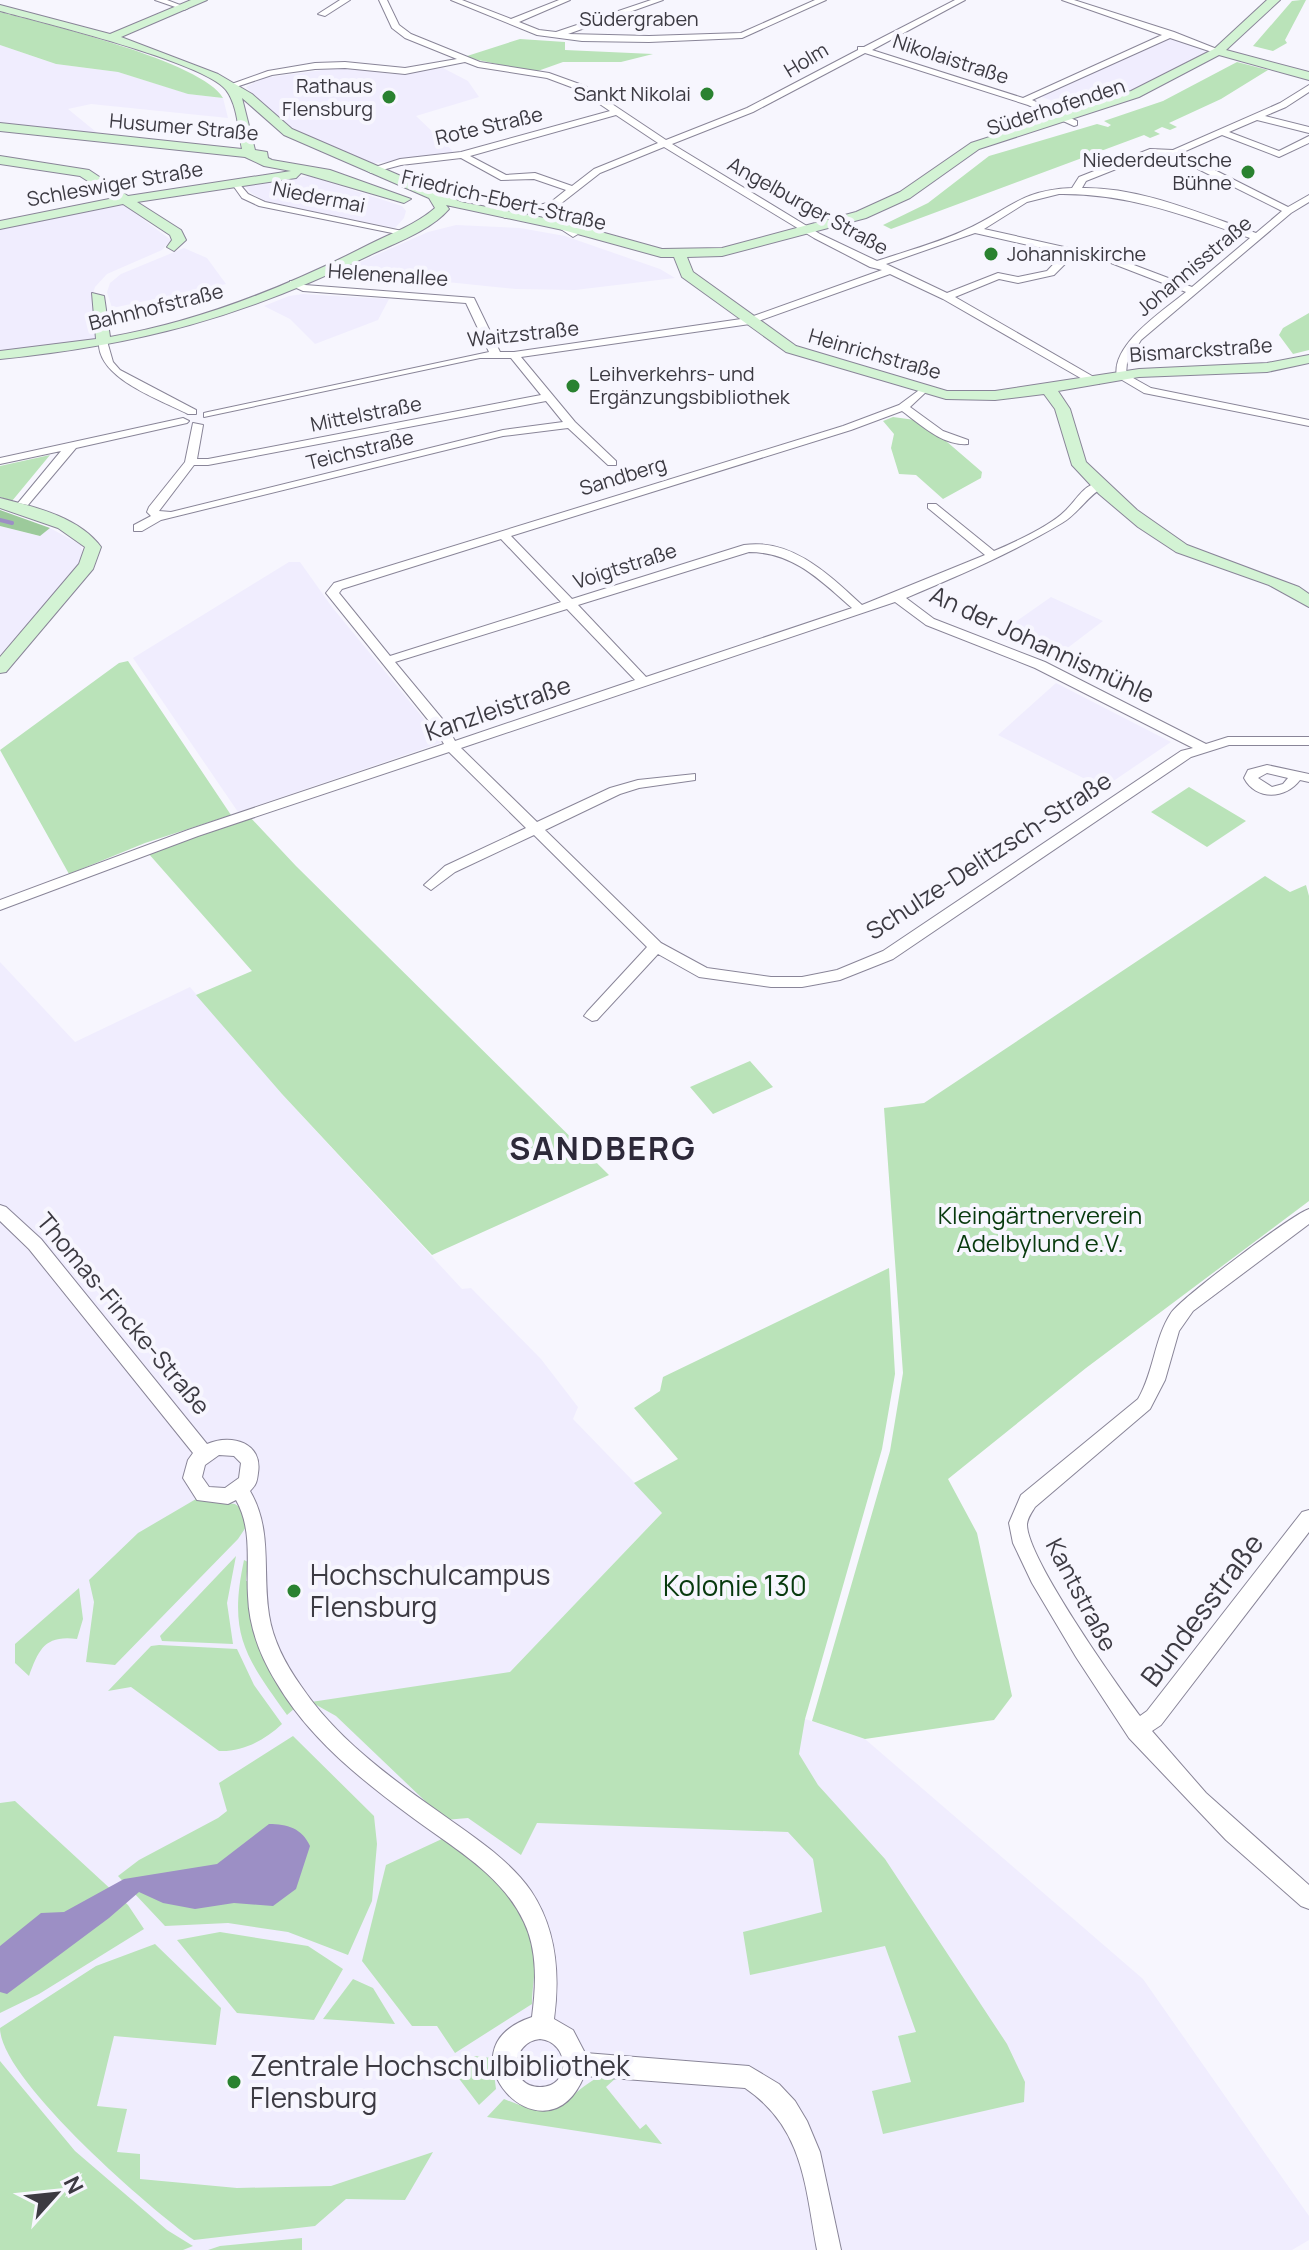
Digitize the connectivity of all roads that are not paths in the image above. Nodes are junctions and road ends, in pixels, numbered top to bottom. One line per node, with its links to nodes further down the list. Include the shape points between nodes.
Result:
1 (159, 0): 14 (street)
2 (201, 0): 14 (main road)
3 (346, 0): 15 (street)
4 (383, 0): 24 (street, via 401,31)
5 (455, 0): 16 (street, Südergraben)
6 (566, 0): 16 (street)
7 (659, 0): 19 (street)
8 (822, 0): 19 (street, Südergraben, via 729,37)
9 (961, 0): 22 (street, Holm)
10 (1066, 0): 18 (street)
11 (1274, 0): 23 (main road)
12 (1287, 0): 23 (main road, Süderhofenden, via 1249,39)
13 (0, 8): 20 (main road)
14 (184, 8): 17 (main road)
15 (322, 14)
16 (511, 22): 19 (street, Südergraben)
17 (146, 26): 20 (main road); 21 (main road)
18 (1171, 34): 23 (street); 28 (street, Süderhofenden)
19 (556, 36)
20 (114, 37): 21 (main road)
21 (149, 49): 26 (main road)
22 (861, 49): 28 (street, Nikolaistraße); 37 (street, Holm, via 802,85)
23 (1227, 50): 25 (main road); 31 (main road, Süderhofenden)
24 (463, 60): 26 (street, via 405,71 315,66); 29 (street, Angelburger Straße, via 567,82)
25 (1309, 73)
26 (230, 86): 35 (main road); 39 (main road, via 240,105)
27 (1309, 89): 30 (street)
28 (1023, 101): 31 (street, Nikolaistraße)
29 (615, 112): 37 (street, Angelburger Straße); 40 (street, Rote Straße)
30 (1256, 117): 33 (street); 34 (street)
31 (1070, 120): 60 (main road, Süderhofenden, via 991,147 903,206)
32 (0, 127): 39 (main road, Husumer Straße)
33 (1309, 130)
34 (1221, 132): 36 (street, via 1279,154); 38 (street)
35 (301, 139): 42 (main road); 44 (main road)
36 (1309, 139)
37 (667, 145): 46 (street, Holm, via 614,163); 60 (street, Angelburger Straße)
38 (1174, 153): 47 (street, via 1159,150 1130,159 1082,179); 53 (street)
39 (249, 154): 42 (main road, Husumer Straße); 43 (main road)
40 (462, 155): 44 (street, Rote Straße); 46 (street, via 504,178 535,176)
41 (0, 160): 49 (main road, via 84,173)
42 (306, 165): 43 (main road); 44 (main road, via 353,177); 45 (main road); 50 (main road, Friedrich-Ebert-Straße)
43 (289, 167): 45 (main road)
44 (366, 172): 51 (main road)
45 (243, 183): 49 (main road, Schleswiger Straße); 58 (street, Niedermai, via 245,196 262,204)
46 (571, 189): 52 (street, Holm)
47 (1075, 192): 59 (street, via 1028,198); 62 (street, via 1133,199)
48 (1309, 198): 53 (street, Johannisstraße)
49 (132, 199): 57 (main road, Schleswiger Straße); 63 (main road, via 176,233)
50 (409, 200): 51 (main road, Friedrich-Ebert-Straße); 58 (main road, via 414,210)
51 (436, 204): 54 (main road, Friedrich-Ebert-Straße); 58 (main road, Bahnhofstraße)
52 (554, 204): 55 (street); 56 (street)
53 (1288, 211): 62 (street, Johannisstraße)
54 (476, 214): 55 (main road, Friedrich-Ebert-Straße); 58 (main road, Bahnhofstraße); 61 (main road, Friedrich-Ebert-Straße)
55 (505, 215): 56 (main road, Friedrich-Ebert-Straße)
56 (559, 224): 61 (street); 65 (main road, Friedrich-Ebert-Straße)
57 (0, 225)
58 (407, 226): 68 (main road, Bahnhofstraße, via 364,253)
59 (975, 230): 64 (street); 66 (street)
60 (812, 233): 65 (main road, Süderhofenden, via 730,257); 66 (street, Angelburger Straße)
61 (573, 234): 65 (main road, Friedrich-Ebert-Straße, via 624,251)
62 (1258, 237): 69 (street, Johannisstraße)
63 (174, 247)
64 (1072, 251): 69 (street, via 1131,266); 71 (street, via 1050,273 1018,280 998,276)
65 (688, 258): 72 (main road, Heinrichstraße, via 687,274)
66 (874, 265): 67 (street, Angelburger Straße)
67 (889, 271): 71 (street, Angelburger Straße); 72 (street, Waitzstraße)
68 (294, 283): 73 (main road, Bahnhofstraße, via 214,316); 74 (street, Helenenallee, via 303,288 470,300)
69 (1194, 291): 78 (street, Johannisstraße, via 1137,338)
70 (97, 296): 73 (main road)
71 (947, 297): 79 (street, Angelburger Straße)
72 (750, 321): 76 (street, Waitzstraße); 81 (main road, Heinrichstraße, via 810,357)
73 (103, 343): 75 (main road, Bahnhofstraße); 85 (street, via 116,372)
74 (495, 353): 76 (street, Waitzstraße); 84 (street, Waitzstraße)
75 (0, 355)
76 (514, 355): 82 (street)
77 (1309, 359): 78 (main road, Bismarckstraße, via 1257,368)
78 (1121, 375): 79 (main road, Bismarckstraße); 86 (street, via 1148,391)
79 (1095, 382): 80 (main road, Bismarckstraße)
80 (1049, 390): 81 (main road, Heinrichstraße, via 970,398); 94 (main road, via 1066,410 1080,465)
81 (922, 391): 83 (street, Sandberg)
82 (547, 397): 87 (street); 92 (street, Mittelstraße)
83 (903, 407): 89 (street, via 939,433); 100 (street, Sandberg)
84 (208, 415): 85 (street); 88 (street)
85 (187, 417): 88 (street); 90 (street)
86 (1309, 423)
87 (571, 424): 93 (street); 98 (street, Teichstraße, via 503,433)
88 (197, 425): 92 (street)
89 (964, 442)
90 (72, 445): 91 (street); 96 (street)
91 (0, 461)
92 (191, 462): 98 (street, via 155,507)
93 (612, 463)
94 (1100, 485): 101 (street, Kanzleistraße, via 1068,515); 103 (main road, via 1181,548)
95 (0, 503): 108 (main road, via 75,532 93,547 87,565)
96 (24, 503)
97 (932, 506): 101 (street)
98 (158, 517): 99 (street, Teichstraße)
99 (138, 528)
100 (503, 534): 102 (street, Sandberg); 105 (street)
101 (993, 556): 104 (street, Kanzleistraße)
102 (332, 591): 107 (street, Schulze-Delitzsch-Straße)
103 (1304, 594)
104 (897, 597): 106 (street, Kanzleistraße); 111 (street, An der Johannismühle, via 930,622 1040,665)
105 (571, 604): 106 (street, Voigtstraße, via 738,551 769,548 801,560); 107 (street, Voigtstraße); 109 (street)
106 (860, 609): 109 (street, Kanzleistraße)
107 (387, 661): 112 (street, Schulze-Delitzsch-Straße)
108 (0, 668)
109 (644, 682): 112 (street, Kanzleistraße)
110 (1309, 741): 111 (street, via 1228,741)
111 (1202, 747): 117 (street, Schulze-Delitzsch-Straße, via 902,947 840,975 771,982 704,973)
112 (453, 748): 114 (street, Schulze-Delitzsch-Straße); 116 (street, Kanzleistraße, via 193,833)
113 (690, 777): 114 (street, via 626,786)
114 (536, 828): 115 (street, via 450,869); 117 (street, Schulze-Delitzsch-Straße)
115 (431, 885)
116 (0, 905)
117 (656, 947): 118 (street)
118 (592, 1016)
119 (0, 1211): 121 (street, Thomas-Fincke-Straße, via 35,1244)
120 (1309, 1215): 124 (street, Kantstraße, via 1172,1321 1155,1389 1144,1404 1028,1501 1018,1522 1092,1671)
121 (204, 1453): 122 (street, Thomas-Fincke-Straße, via 228,1447 246,1454 252,1468); 122 (street, Thomas-Fincke-Straße, via 192,1470 196,1487 217,1497)
122 (240, 1490): 126 (street, via 258,1533 259,1616 284,1678 366,1767 498,1867 523,1898 542,1939 548,1982)
123 (1309, 1518): 124 (street, Bundesstraße, via 1154,1718)
124 (1136, 1731): 125 (street, Kantstraße, via 1205,1809)
125 (1309, 1899)
126 (542, 2027): 127 (street, via 569,2041); 127 (street, via 519,2035 511,2044 505,2064 513,2087 531,2097 552,2096 570,2080)
127 (575, 2064): 128 (street, via 749,2077 773,2090 802,2132)
128 (829, 2250)

